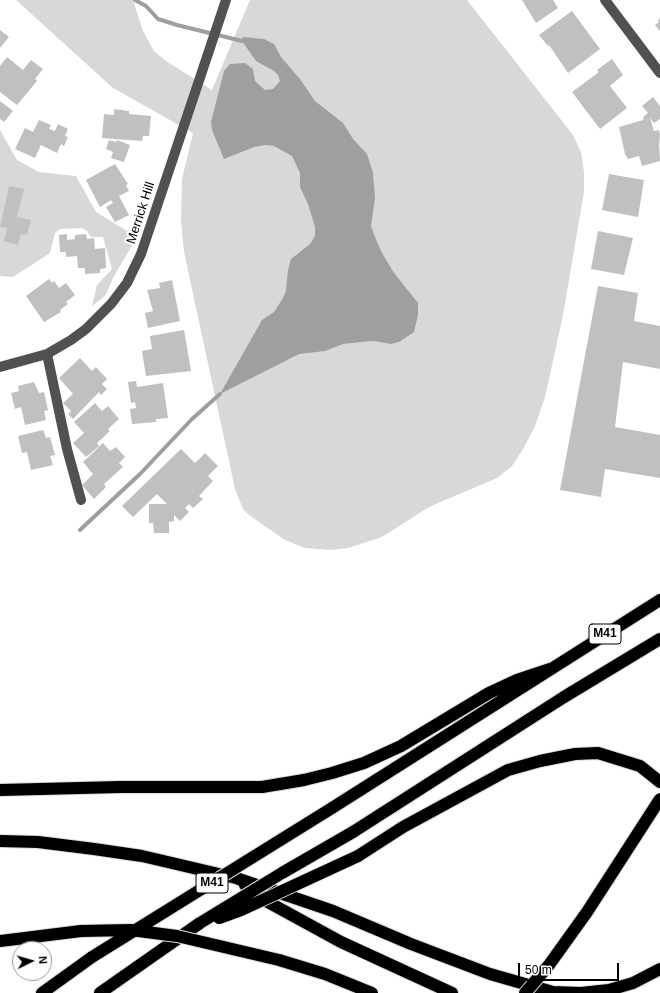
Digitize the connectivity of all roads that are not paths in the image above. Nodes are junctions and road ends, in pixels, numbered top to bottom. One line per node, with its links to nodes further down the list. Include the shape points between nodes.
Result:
1 (226, 0): 4 (street, Merrick Hill, via 141,254 127,283 111,304 86,329)
2 (605, 0): 3 (street)
3 (660, 73)
4 (47, 354): 5 (street, Merrick Hill); 6 (street, via 67,449)
5 (0, 367)
6 (81, 500)
7 (660, 600): 9 (highway, M41)
8 (660, 639): 15 (highway, M41, bridge, via 538,713 353,832)
9 (550, 669): 11 (highway, via 489,693 401,746 364,763 304,780 262,787); 18 (highway, M41, bridge, via 92,957)
10 (660, 782): 15 (highway, bridge, via 640,766 598,753 575,754 508,770 403,827 358,856 241,910)
11 (0, 790)
12 (660, 799): 22 (highway, bridge, via 587,912 549,965)
13 (0, 841): 14 (highway, via 68,845 121,853)
14 (236, 878): 17 (highway, via 333,911 490,974 553,992 609,990 633,983); 21 (highway, via 266,901 297,919)
15 (200, 923): 19 (highway, M41, bridge)
16 (0, 941): 20 (highway, bridge, via 81,932 131,930 177,936 279,960 326,974)
17 (660, 969)
18 (42, 993)
19 (100, 993)
20 (372, 993)
21 (452, 993)
22 (525, 993)

